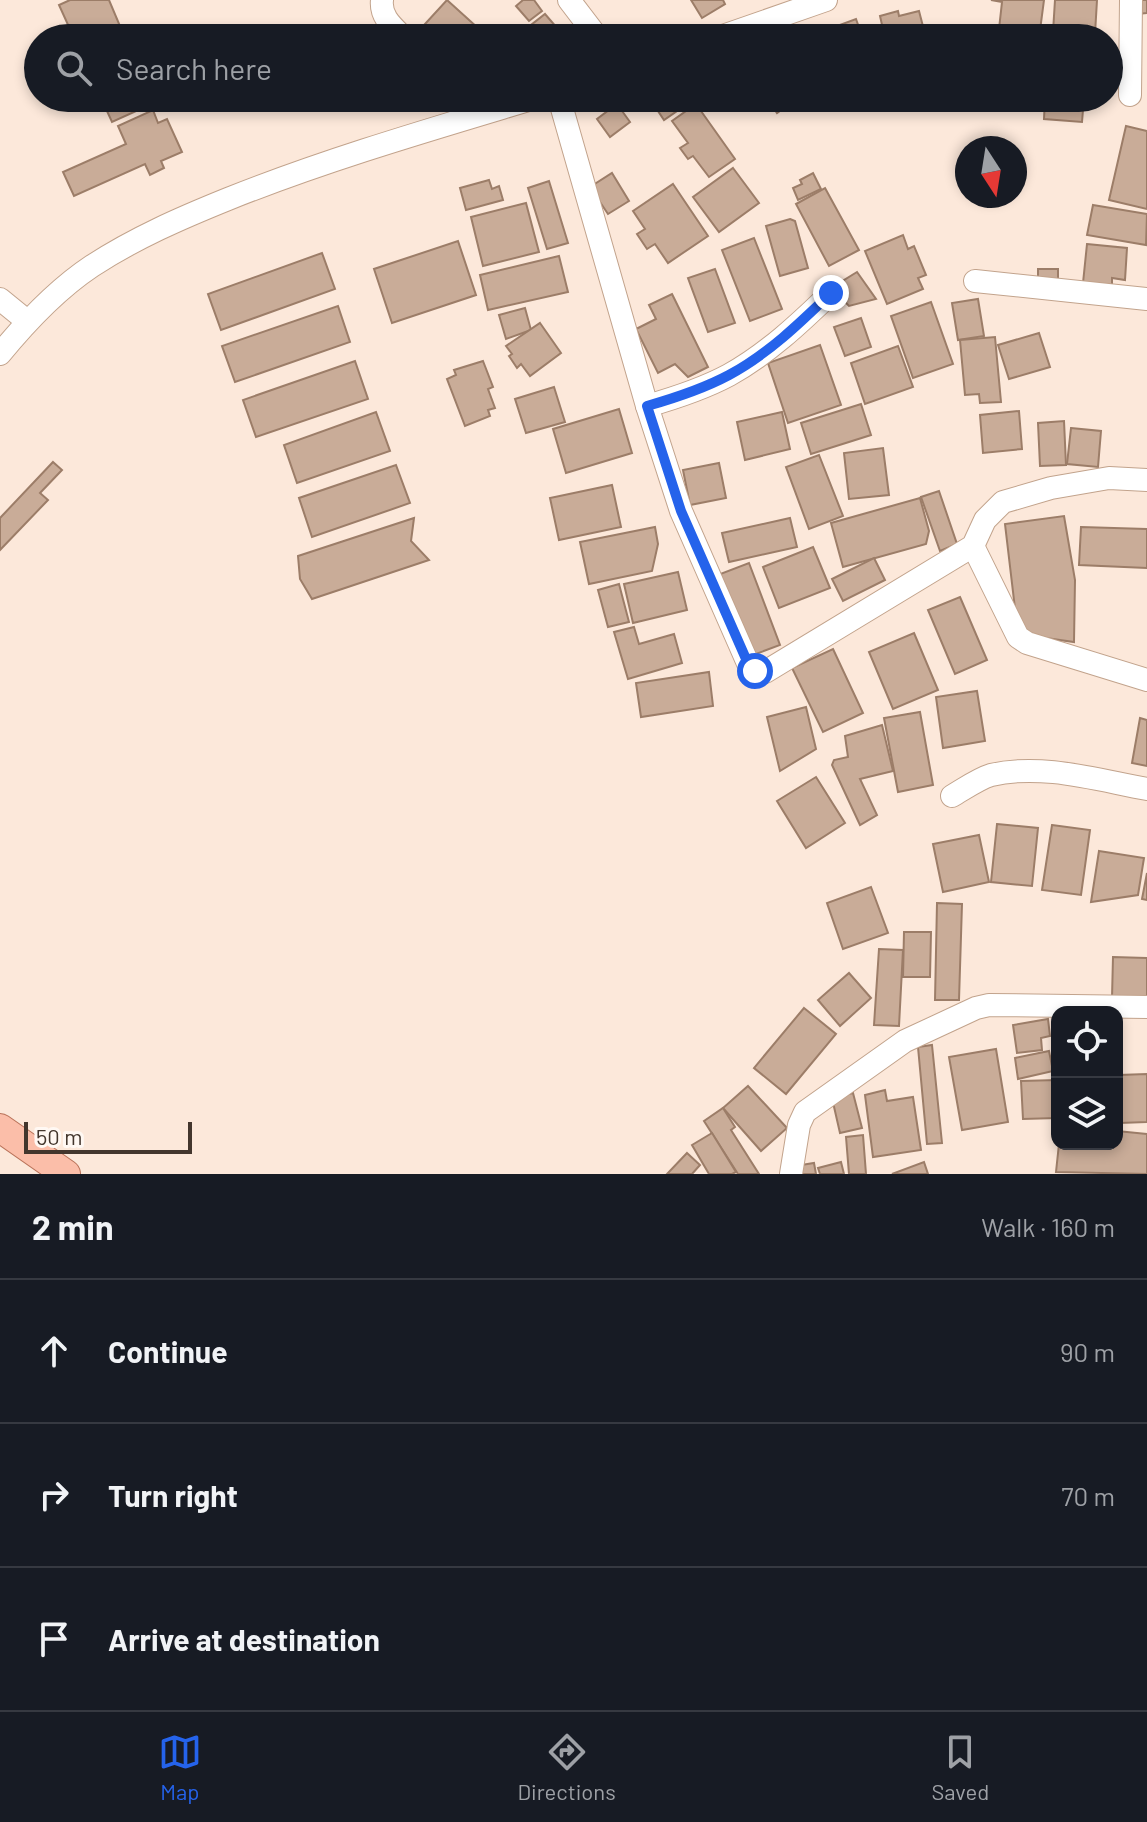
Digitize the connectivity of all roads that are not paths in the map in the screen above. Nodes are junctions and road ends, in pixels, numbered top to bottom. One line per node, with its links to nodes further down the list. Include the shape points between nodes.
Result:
1 (382, 0): 5 (street)
2 (569, 0): 6 (street)
3 (826, 0): 7 (street)
4 (1131, 0): 8 (street)
5 (390, 24)
6 (587, 24)
7 (757, 24)
8 (1130, 95)
9 (476, 112): 12 (street)
10 (489, 112): 12 (street)
11 (563, 112): 19 (street)
12 (479, 115): 17 (street, via 278,179 170,224 91,267)
13 (975, 281): 16 (street)
14 (831, 293): 19 (street, via 730,375)
15 (0, 299): 17 (street)
16 (1147, 299)
17 (27, 321): 18 (street)
18 (0, 354)
19 (647, 406): 21 (street, via 681,511 755,671 765,672)
20 (1147, 480): 21 (street, via 1109,478 1003,502 985,520)
21 (973, 546): 22 (street, via 1018,637)
22 (1147, 680)
23 (1147, 789): 24 (street, via 1047,771 1015,772 989,776)
24 (952, 796)
25 (1147, 1007): 28 (street, via 989,1005 940,1024 905,1041 805,1112)
26 (0, 1128): 27 (main road)
27 (66, 1174)
28 (791, 1174)

